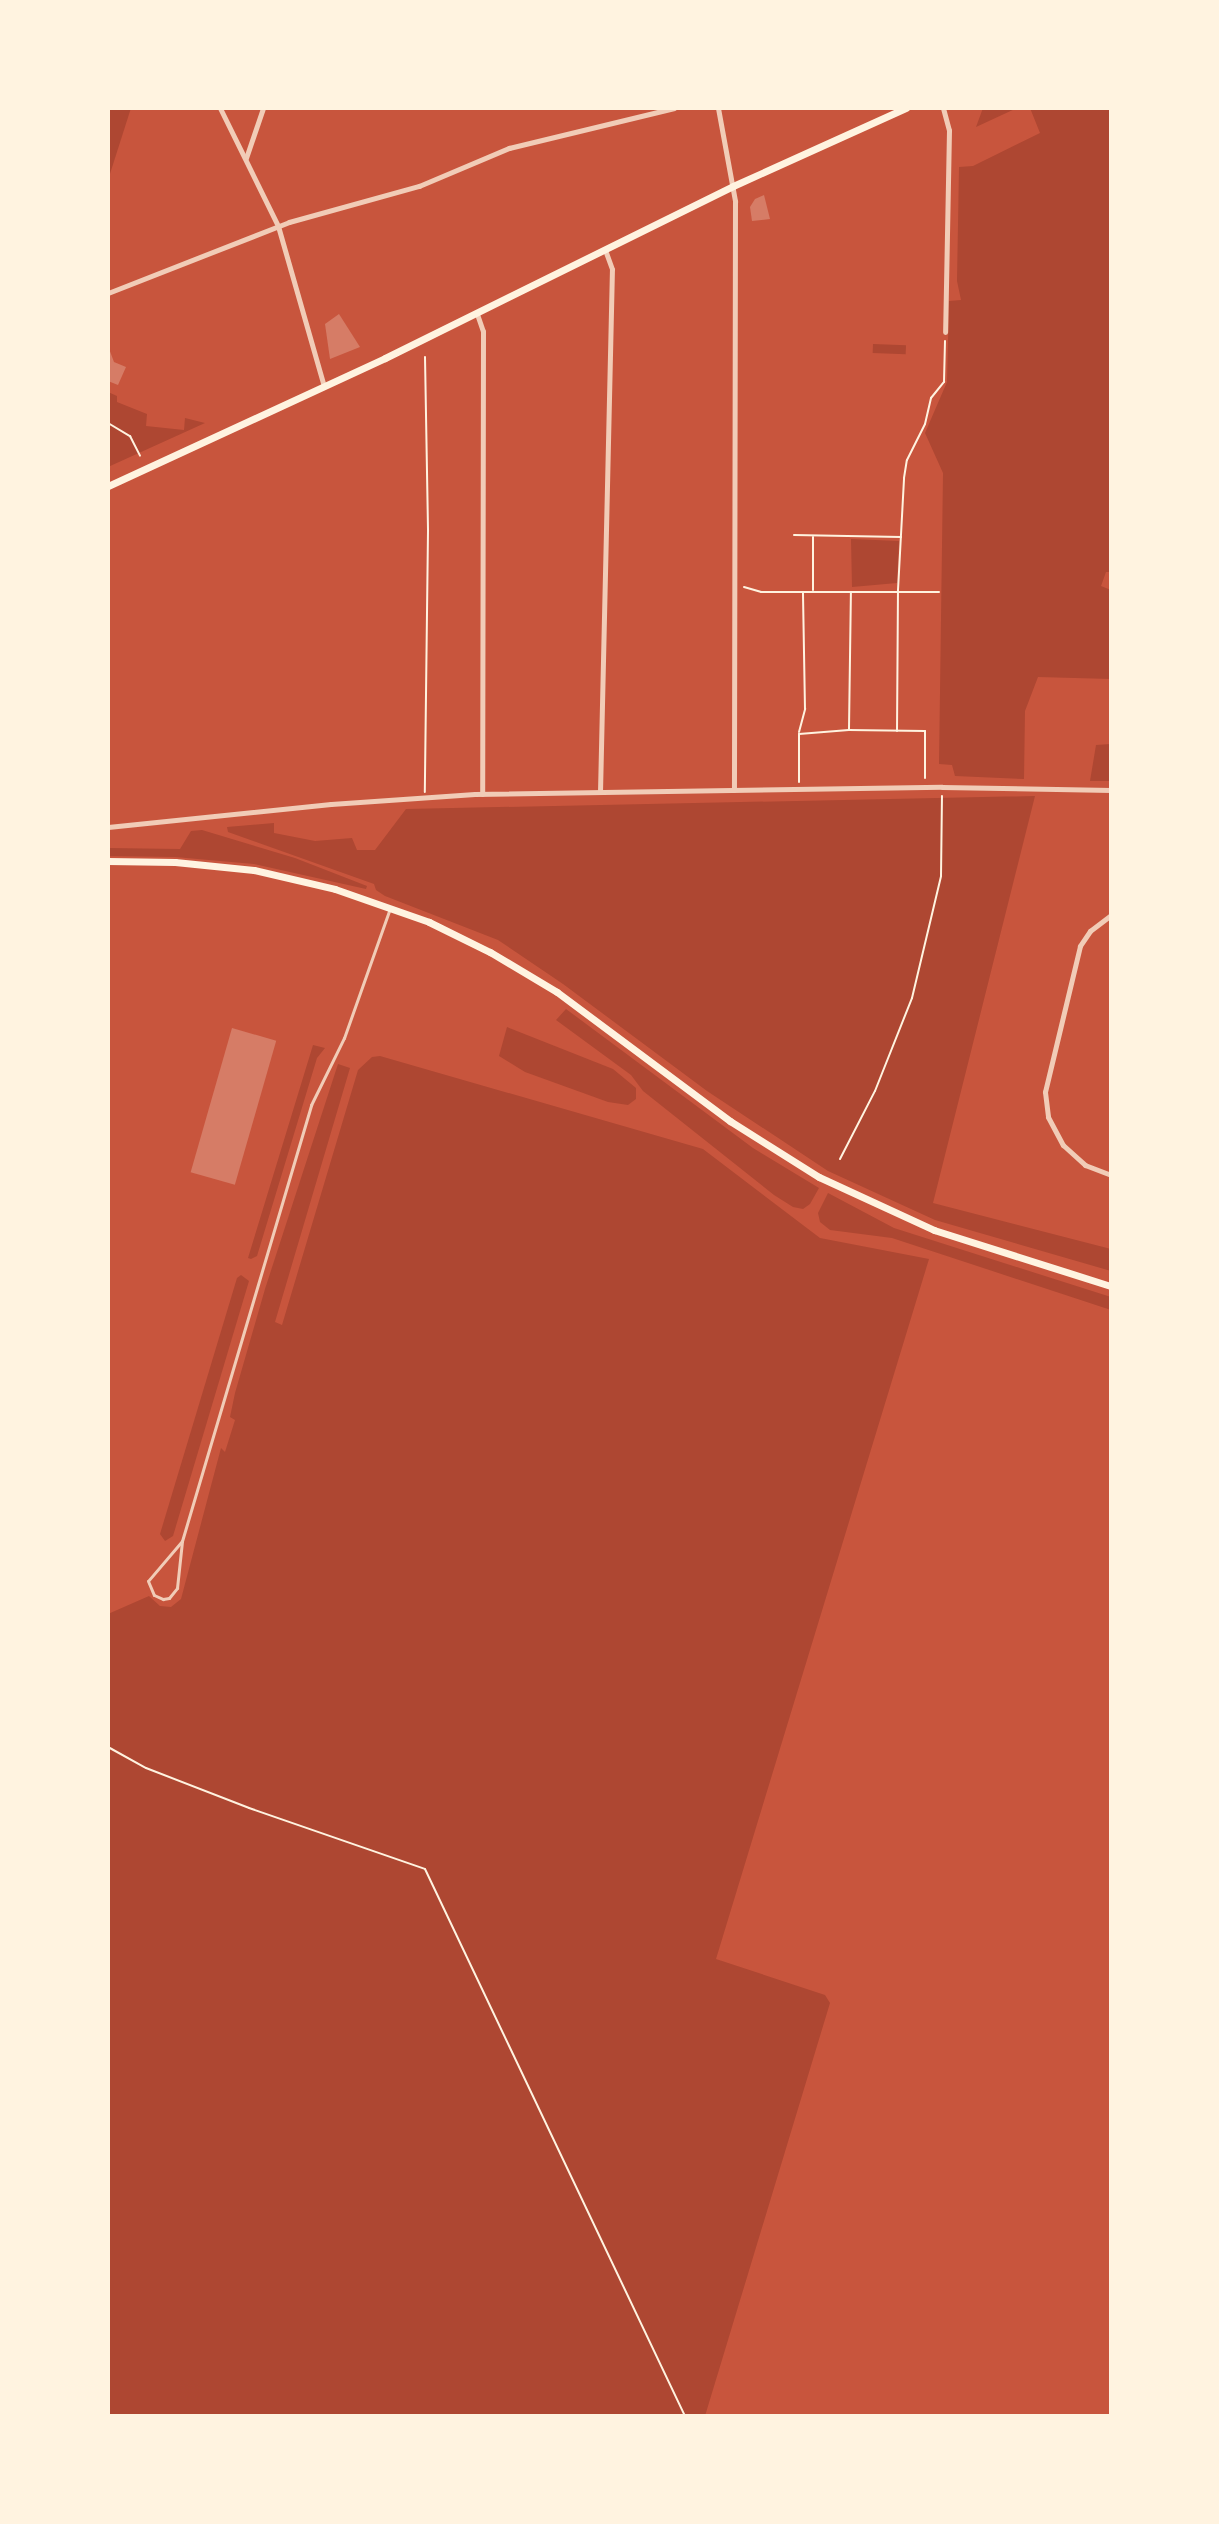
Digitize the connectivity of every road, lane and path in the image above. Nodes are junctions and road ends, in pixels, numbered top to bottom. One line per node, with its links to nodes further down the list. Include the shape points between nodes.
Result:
1 (220, 108): 7 (street)
2 (263, 108): 7 (street)
3 (674, 108): 9 (street, via 519,145 419,186)
4 (718, 108): 8 (street)
5 (906, 108): 8 (main road)
6 (943, 108): 13 (street, via 949,130)
7 (246, 158): 9 (street)
8 (733, 186): 10 (main road); 22 (street)
9 (278, 226): 11 (street); 15 (street)
10 (605, 250): 12 (main road); 36 (street, via 612,269)
11 (108, 293)
12 (477, 314): 15 (main road); 37 (street, via 483,331)
13 (945, 332): 21 (path, via 944,382 931,398 907,460)
14 (425, 357): 38 (path)
15 (325, 387): 18 (main road)
16 (108, 423): 17 (path, via 130,436)
17 (140, 456)
18 (108, 486)
19 (794, 535): 20 (path)
20 (813, 535): 21 (path); 24 (path)
21 (901, 537): 23 (path)
22 (735, 586): 26 (path); 34 (street)
23 (898, 590): 25 (path); 27 (path); 29 (path)
24 (813, 591): 25 (path); 26 (path)
25 (851, 591): 28 (path)
26 (803, 592): 30 (path, via 805,709)
27 (939, 592)
28 (849, 730): 29 (path); 30 (path)
29 (897, 731): 31 (path, via 925,731)
30 (799, 734): 33 (path)
31 (925, 787): 32 (street); 33 (street)
32 (942, 787): 35 (street); 43 (path, via 939,888 912,998 875,1091)
33 (800, 789): 34 (street)
34 (734, 790): 36 (street)
35 (1111, 790)
36 (600, 792): 37 (street)
37 (482, 794): 38 (street)
38 (425, 797): 39 (street)
39 (108, 827)
40 (108, 861): 41 (main road, via 254,870)
41 (391, 906): 45 (main road, via 476,944 557,992 730,1121 852,1194 934,1230); 46 (lane, via 344,1038 311,1105)
42 (1111, 915): 44 (street, via 1080,946 1045,1092 1048,1117 1063,1145 1085,1165)
43 (840, 1159)
44 (1111, 1175)
45 (1111, 1286)
46 (182, 1541): 46 (lane, via 148,1581 154,1595 163,1599 177,1588)
47 (108, 1747): 48 (path, via 146,1768 249,1808 425,1869)
48 (685, 2416)

